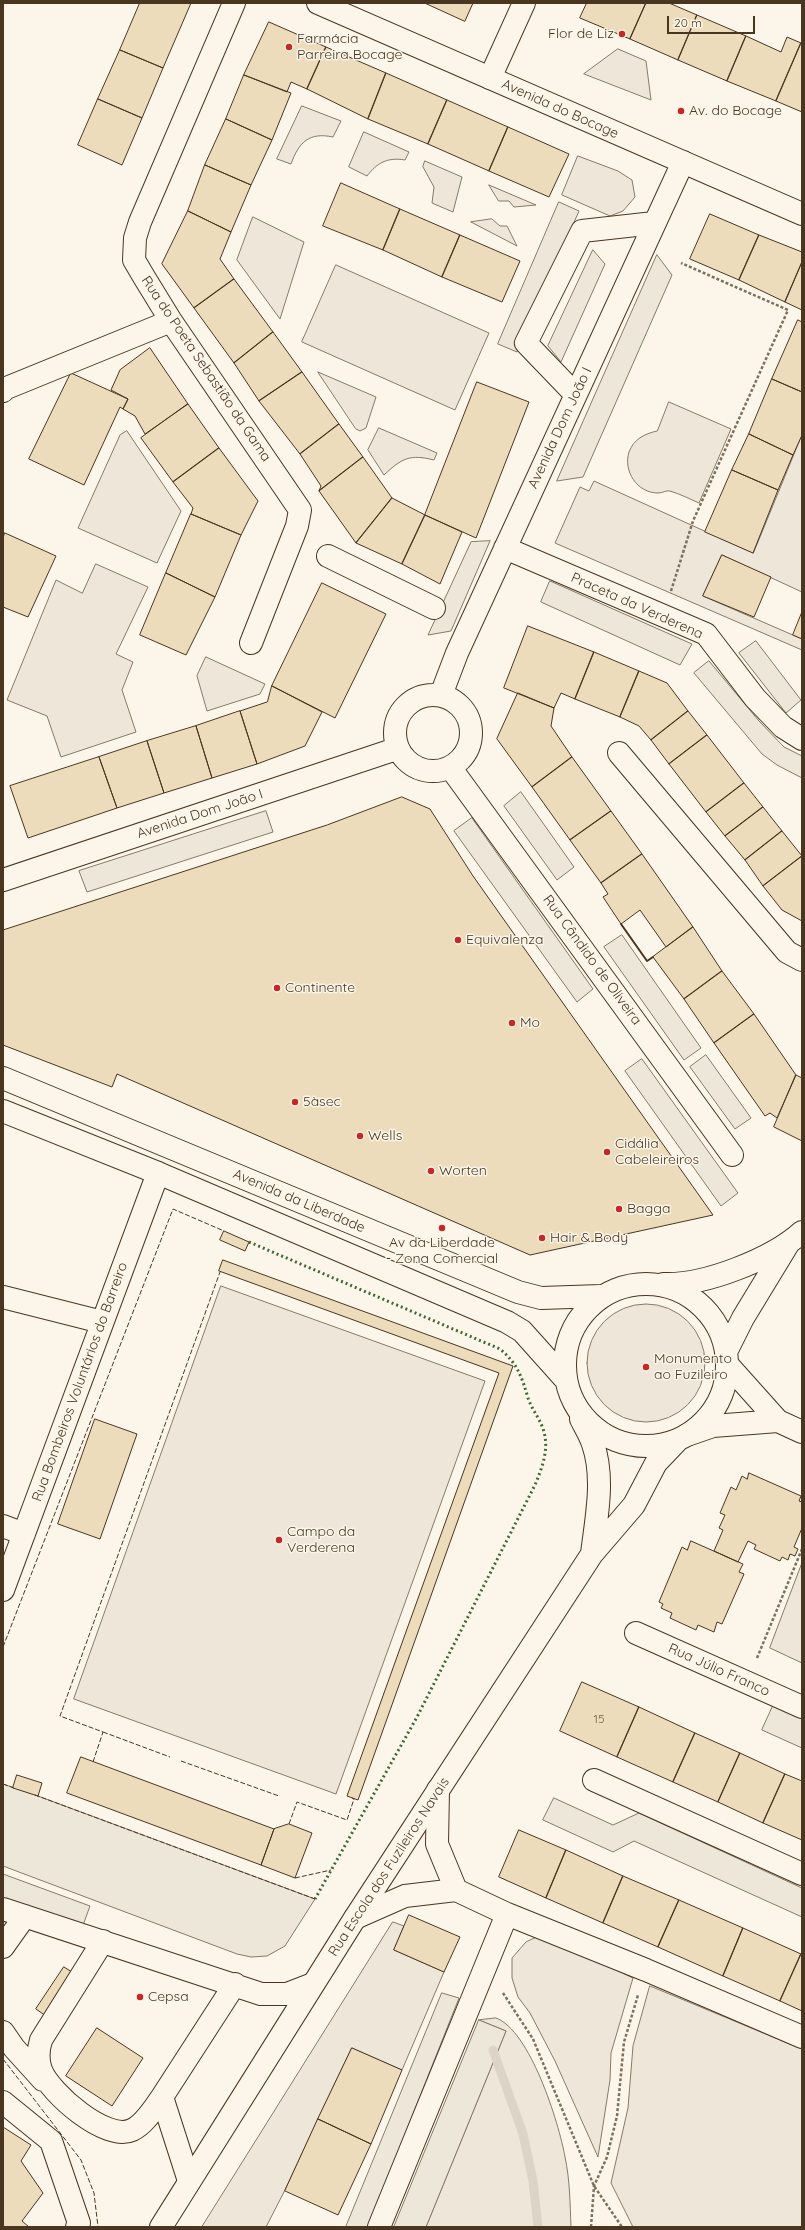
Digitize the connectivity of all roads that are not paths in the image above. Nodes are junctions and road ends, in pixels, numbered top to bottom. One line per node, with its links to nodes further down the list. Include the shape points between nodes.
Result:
1 (234, 3): 8 (street, Rua do Poeta Sebastião da Gama, via 135,238 134,260)
2 (318, 3): 4 (street, Avenida do Bocage)
3 (524, 3): 4 (street)
4 (490, 78): 5 (street, Avenida do Bocage)
5 (683, 162): 6 (street, Avenida do Bocage); 7 (street, Avenida Dom João I)
6 (802, 214)
7 (654, 223): 10 (street, Avenida Dom João I); 10 (street, via 582,231 526,343)
8 (171, 321): 9 (street); 14 (street, Rua do Poeta Sebastião da Gama, via 300,510 297,526)
9 (4, 390)
10 (575, 394): 11 (street, Avenida Dom João I)
11 (505, 548): 15 (street, Avenida Dom João I, via 457,653); 16 (street, Praceta da Verderena, via 706,634 755,698 783,727)
12 (328, 556): 13 (street)
13 (434, 608)
14 (251, 643)
15 (441, 695): 17 (street, via 428,695 410,702 400,712 395,727); 19 (street, via 458,703 467,715 471,728 471,742 465,755)
16 (802, 739)
17 (396, 749): 19 (street, via 410,764 419,769 433,772); 20 (street, Avenida Dom João I)
18 (619, 753): 21 (street, via 787,952)
19 (450, 767): 24 (street, Rua Cândido de Oliveira)
20 (3, 880)
21 (802, 960)
22 (3, 1078): 28 (street, Avenida da Liberdade, via 518,1292 541,1298)
23 (3, 1111): 25 (street)
24 (732, 1154)
25 (158, 1173): 30 (street, Rua Bombeiros Voluntários do Barreiro); 32 (street, via 507,1322 522,1331)
26 (795, 1238): 27 (street, via 719,1275 670,1284); 31 (street, via 743,1318)
27 (648, 1283): 28 (street, via 624,1286); 31 (street, via 675,1289 700,1304 717,1325)
28 (601, 1296): 32 (street, via 583,1312 571,1332 565,1355)
29 (3, 1297): 30 (street)
30 (102, 1322): 38 (street, Rua Bombeiros Voluntários do Barreiro)
31 (727, 1358): 34 (street); 36 (street, Rua Escola dos Fuzileiros Navais, via 725,1385 717,1405 704,1422)
32 (565, 1379): 33 (street)
33 (574, 1404): 36 (street, via 590,1424 609,1438 631,1445 654,1446); 39 (street, Rua Escola dos Fuzileiros Navais, via 593,1444 598,1464 599,1491)
34 (778, 1421): 35 (street); 36 (street, via 713,1426)
35 (802, 1432)
36 (682, 1438): 39 (street, Rua Escola dos Fuzileiros Navais, via 656,1463 634,1505)
37 (3, 1526): 38 (street)
38 (24, 1534): 40 (street, Rua Bombeiros Voluntários do Barreiro)
39 (592, 1554): 44 (street, Rua Escola dos Fuzileiros Navais)
40 (3, 1590)
41 (636, 1633): 42 (street, Rua Júlio Franco)
42 (802, 1707)
43 (594, 1780): 45 (street)
44 (438, 1790): 46 (street, via 436,1844); 50 (street, Rua Escola dos Fuzileiros Navais)
45 (802, 1874)
46 (456, 1890): 48 (street); 50 (street, via 406,1896)
47 (3, 1909): 49 (street)
48 (506, 1914): 56 (street, via 646,1970); 63 (street)
49 (25, 1916): 51 (street); 52 (street)
50 (355, 1918): 54 (street, Rua Escola dos Fuzileiros Navais)
51 (103, 1941): 53 (street); 57 (street, via 41,2040 38,2052 41,2070)
52 (3, 1947)
53 (235, 1984): 54 (street, via 261,1994 287,1994); 58 (street)
54 (314, 1984): 60 (street, Rua Escola dos Fuzileiros Navais)
55 (3, 2032): 57 (street, via 29,2065)
56 (802, 2037)
57 (56, 2092): 58 (street, via 102,2128 118,2133 132,2130 144,2120)
58 (162, 2097): 60 (street)
59 (3, 2102): 61 (street, via 51,2141 79,2223)
60 (189, 2181): 62 (street, Rua Escola dos Fuzileiros Navais)
61 (77, 2227)
62 (161, 2227)
63 (379, 2227)

